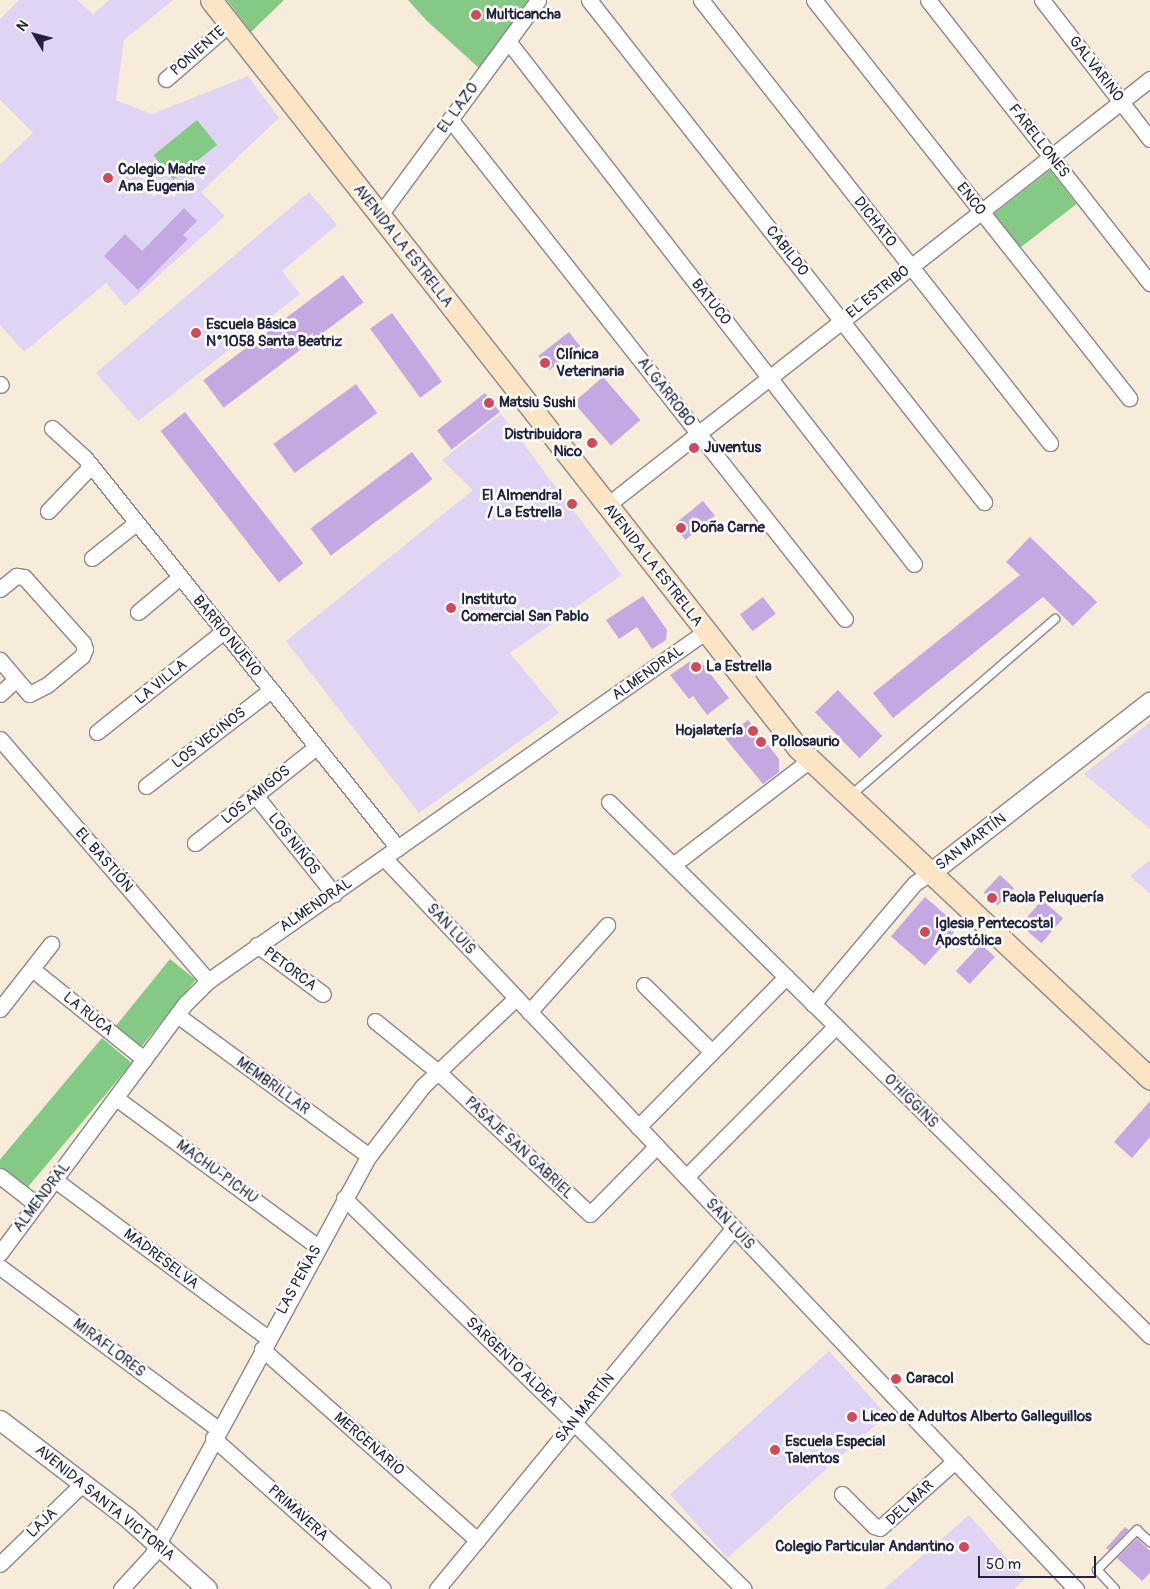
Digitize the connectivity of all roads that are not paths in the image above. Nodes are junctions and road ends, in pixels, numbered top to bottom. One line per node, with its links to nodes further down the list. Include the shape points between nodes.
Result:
1 (211, 0): 8 (main road, AVENIDA LA ESTRELLA)
2 (538, 0): 9 (street, EL LAZO)
3 (589, 0): 20 (street, CABILDO)
4 (701, 0): 18 (street, DICHATO)
5 (814, 0): 16 (street, ENCO)
6 (928, 0): 15 (street, FARELLONES)
7 (1042, 0): 12 (street, GALVARINO)
8 (229, 24): 10 (street, PONIENTE); 17 (main road, AVENIDA LA ESTRELLA)
9 (508, 41): 13 (street, EL LAZO); 21 (street, BATUCO)
10 (166, 79)
11 (1150, 79): 12 (street, EL ESTRIBO)
12 (1121, 102): 14 (street, GALVARINO); 15 (street, EL ESTRIBO)
13 (450, 119): 17 (street, EL LAZO); 24 (street, ALGARROBO)
14 (1150, 138)
15 (1051, 157): 16 (street, EL ESTRIBO); 19 (street, FARELLONES)
16 (981, 212): 18 (street, EL ESTRIBO); 22 (street, ENCO)
17 (379, 216): 28 (main road, AVENIDA LA ESTRELLA)
18 (911, 267): 20 (street, EL ESTRIBO); 25 (street, DICHATO)
19 (1150, 282)
20 (842, 321): 21 (street, EL ESTRIBO); 27 (street, CABILDO)
21 (769, 378): 24 (street, EL ESTRIBO); 32 (street, BATUCO)
22 (1129, 398)
23 (52, 428): 26 (street, BARRIO NUEVO)
24 (698, 433): 28 (street, EL ESTRIBO); 36 (street, ALGARROBO)
25 (1050, 443)
26 (91, 466): 29 (street); 30 (street, BARRIO NUEVO)
27 (984, 502)
28 (606, 506): 39 (main road, AVENIDA LA ESTRELLA)
29 (48, 511)
30 (136, 523): 31 (street); 33 (street, BARRIO NUEVO)
31 (92, 558)
32 (914, 564)
33 (180, 578): 35 (street); 38 (street, BARRIO NUEVO)
34 (0, 589): 41 (street, via 16,576 24,577 85,646 82,656 42,689 29,694)
35 (138, 612)
36 (845, 619)
37 (1055, 619): 51 (lane)
38 (224, 631): 42 (street, BARRIO NUEVO); 45 (street, LA VILLA)
39 (705, 632): 48 (main road, AVENIDA LA ESTRELLA); 54 (street, ALMENDRAL)
40 (0, 660): 41 (street)
41 (16, 680): 43 (street)
42 (271, 690): 47 (street, BARRIO NUEVO); 49 (street, LOS VECINOS)
43 (0, 694)
44 (1150, 702): 57 (street, SAN MARTÍN)
45 (98, 732)
46 (0, 739): 64 (street, EL BASTIÓN)
47 (316, 746): 50 (street, LOS AMIGOS); 54 (street, BARRIO NUEVO)
48 (810, 760): 51 (main road, AVENIDA LA ESTRELLA); 56 (street)
49 (146, 786)
50 (255, 795): 53 (street, LOS AMIGOS); 58 (street, LOS NIÑOS)
51 (849, 798): 57 (main road, AVENIDA LA ESTRELLA)
52 (609, 802): 56 (street, O'HIGGINS)
53 (195, 843)
54 (398, 848): 55 (street, ALMENDRAL)
55 (384, 858): 58 (street, ALMENDRAL); 67 (street, SAN LUIS)
56 (673, 865): 63 (street, O'HIGGINS)
57 (930, 873): 68 (street, SAN MARTÍN, via 915,883); 77 (main road, AVENIDA LA ESTRELLA)
58 (334, 894): 61 (street, ALMENDRAL)
59 (607, 925): 70 (street)
60 (51, 944): 62 (street)
61 (258, 944): 64 (street, ALMENDRAL); 66 (street, PETORCA)
62 (32, 969): 69 (street); 75 (street, LA RUCA)
63 (786, 977): 68 (street, O'HIGGINS); 74 (street)
64 (208, 981): 71 (street, ALMENDRAL)
65 (644, 985): 74 (street)
66 (323, 994)
67 (516, 998): 70 (street, SAN LUIS); 76 (street, LAS PEÑAS)
68 (813, 1004): 73 (street, O'HIGGINS)
69 (0, 1009)
70 (529, 1012): 79 (street, SAN LUIS)
71 (177, 1015): 75 (street, ALMENDRAL); 81 (street, MEMBRILLAR)
72 (375, 1021): 76 (street, PASAJE SAN GABRIEL)
73 (836, 1026): 83 (street); 91 (street, O'HIGGINS)
74 (712, 1052): 79 (street)
75 (144, 1060): 78 (street, ALMENDRAL)
76 (437, 1071): 80 (street, PASAJE SAN GABRIEL, via 590,1214); 81 (street, LAS PEÑAS)
77 (1150, 1079)
78 (116, 1098): 84 (street, ALMENDRAL); 88 (street, MACHU-PICHU)
79 (638, 1127): 80 (street, SAN LUIS)
80 (657, 1146): 83 (street, SAN LUIS)
81 (369, 1156): 85 (street, LAS PEÑAS)
82 (0, 1176): 86 (street)
83 (686, 1178): 87 (street, SAN LUIS)
84 (54, 1180): 86 (street, ALMENDRAL); 92 (street, MADRESELVA)
85 (344, 1198): 88 (street, LAS PEÑAS); 94 (street, SARGENTO ALDEA)
86 (36, 1204): 89 (street, ALMENDRAL)
87 (734, 1228): 94 (street, SAN MARTÍN); 96 (street, SAN LUIS)
88 (318, 1247): 92 (street, LAS PEÑAS)
89 (0, 1253)
90 (0, 1267): 95 (street, MIRAFLORES)
91 (1150, 1336)
92 (265, 1344): 95 (street, LAS PEÑAS); 99 (street, MERCENARIO)
93 (0, 1421): 97 (street, AVENIDA SANTA VICTORIA)
94 (574, 1422): 99 (street, SAN MARTÍN); 103 (street, SARGENTO ALDEA)
95 (216, 1433): 100 (street, LAS PEÑAS); 106 (street, PRIMAVERA)
96 (954, 1461): 98 (street, DEL MAR, via 884,1527 874,1526); 108 (street, SAN LUIS)
97 (84, 1482): 100 (street, AVENIDA SANTA VICTORIA); 102 (street, LAJA)
98 (842, 1494)
99 (477, 1540): 107 (street, SAN MARTÍN)
100 (157, 1542): 104 (street, LAS PEÑAS, via 148,1562); 105 (street, AVENIDA SANTA VICTORIA)
101 (1150, 1542): 109 (lane, via 1137,1530 1097,1570)
102 (0, 1564)
103 (742, 1588)
104 (120, 1589)
105 (206, 1589)
106 (384, 1589)
107 (437, 1589)
108 (1076, 1589)
109 (1115, 1589)

